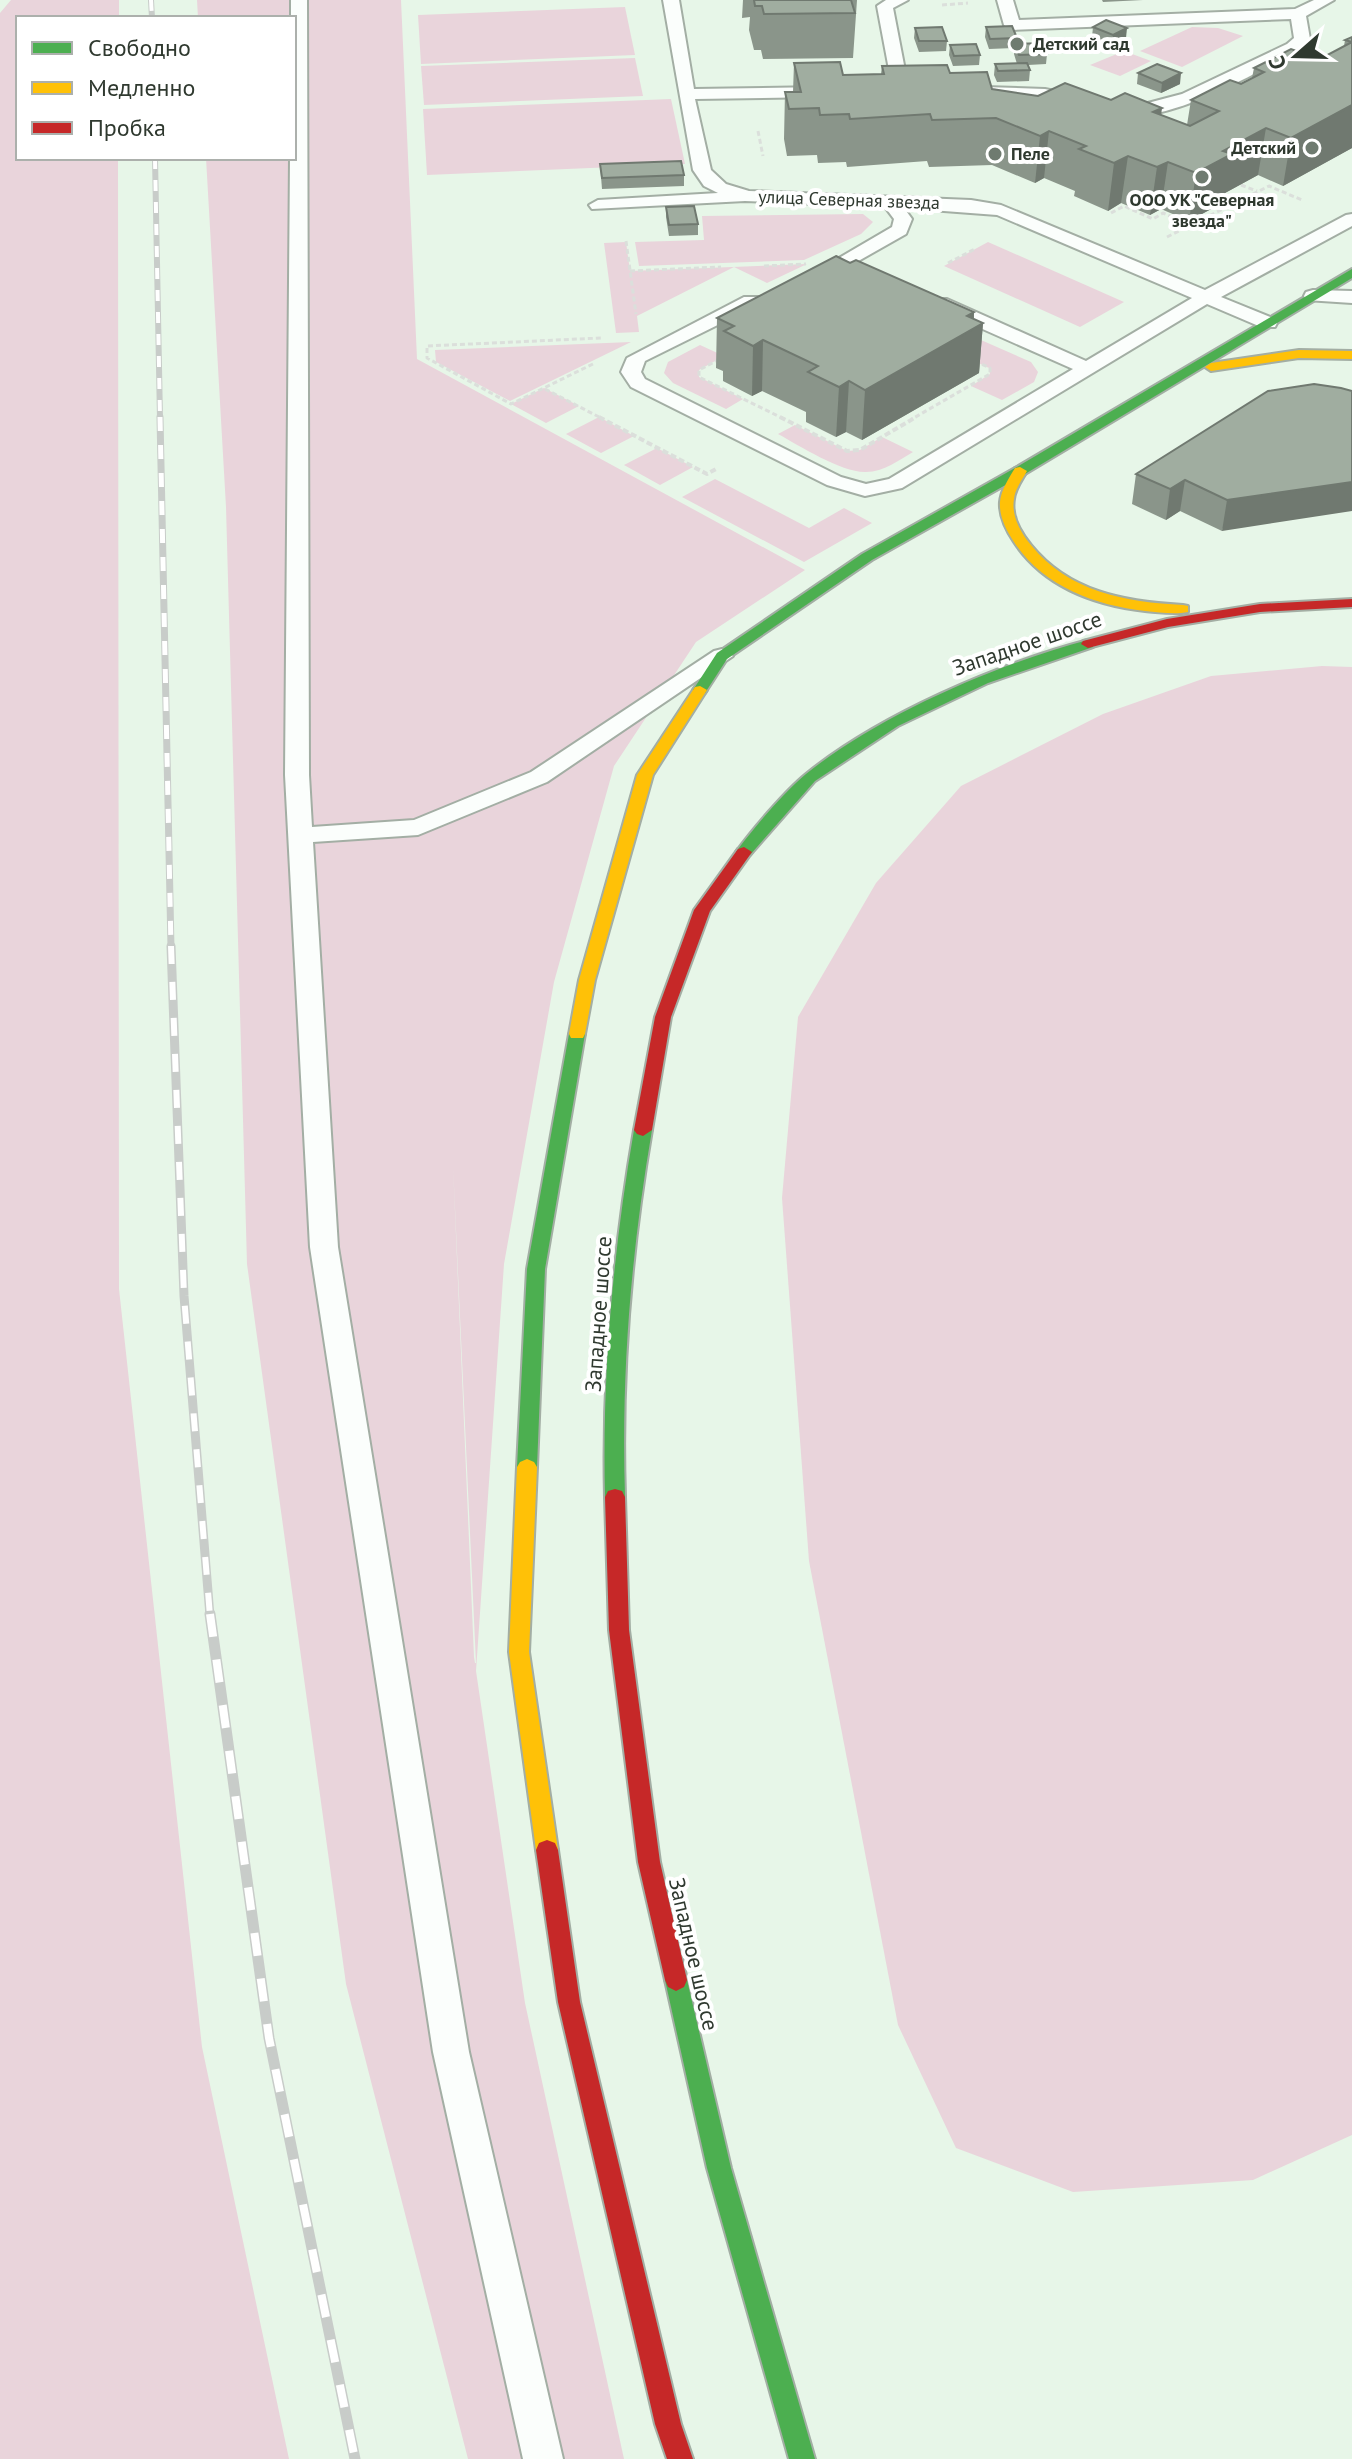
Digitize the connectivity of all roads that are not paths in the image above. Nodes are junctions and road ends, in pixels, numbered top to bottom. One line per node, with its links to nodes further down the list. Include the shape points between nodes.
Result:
1 (299, 0): 32 (lane)
2 (671, 0): 10 (lane, улица Северная звезда)
3 (900, 0): 7 (lane, via 885,6)
4 (1005, 0): 6 (lane, via 1012,25)
5 (1326, 0): 6 (lane)
6 (1298, 14): 9 (lane, via 1302,39 1293,47 1171,105 1146,110 1045,94)
7 (902, 91)
8 (842, 92): 10 (lane)
9 (965, 92)
10 (686, 94): 11 (lane, улица Северная звезда, via 702,170 720,188)
11 (748, 196): 12 (lane, улица Северная звезда); 13 (lane)
12 (890, 201): 15 (lane, via 903,219 900,230); 22 (lane, улица Северная звезда, via 1001,210)
13 (598, 205)
14 (1352, 219): 22 (lane)
15 (846, 262): 16 (lane); 18 (lane)
16 (821, 266)
17 (1352, 273): 21 (highway)
18 (874, 274)
19 (772, 291): 26 (lane, via 637,358 631,372 638,383 834,481 865,490 895,484)
20 (916, 293): 26 (lane)
21 (1313, 296): 23 (lane); 24 (highway)
22 (1206, 297): 24 (lane, улица Северная звезда); 26 (lane)
23 (1352, 297)
24 (1268, 323): 27 (highway)
25 (1352, 355): 27 (highway, via 1299,354)
26 (1089, 369)
27 (1183, 372): 28 (highway)
28 (1020, 471): 30 (highway, via 1008,495 1008,520 1025,551 1058,579 1133,605); 31 (highway, via 867,557)
29 (1351, 603): 30 (highway, Западное шоссе)
30 (1260, 608): 35 (highway, Западное шоссе, via 1154,627 983,680 893,723 810,778 752,842 702,910 663,1017 620,1291 613,1450 619,1630 649,1862 719,2168)
31 (722, 656): 32 (lane, via 539,777 418,827); 34 (highway, via 645,775 587,980 536,1269 519,1652 569,2002)
32 (300, 835): 33 (lane, via 324,1247 451,2052)
33 (543, 2459)
34 (680, 2459)
35 (802, 2459)

